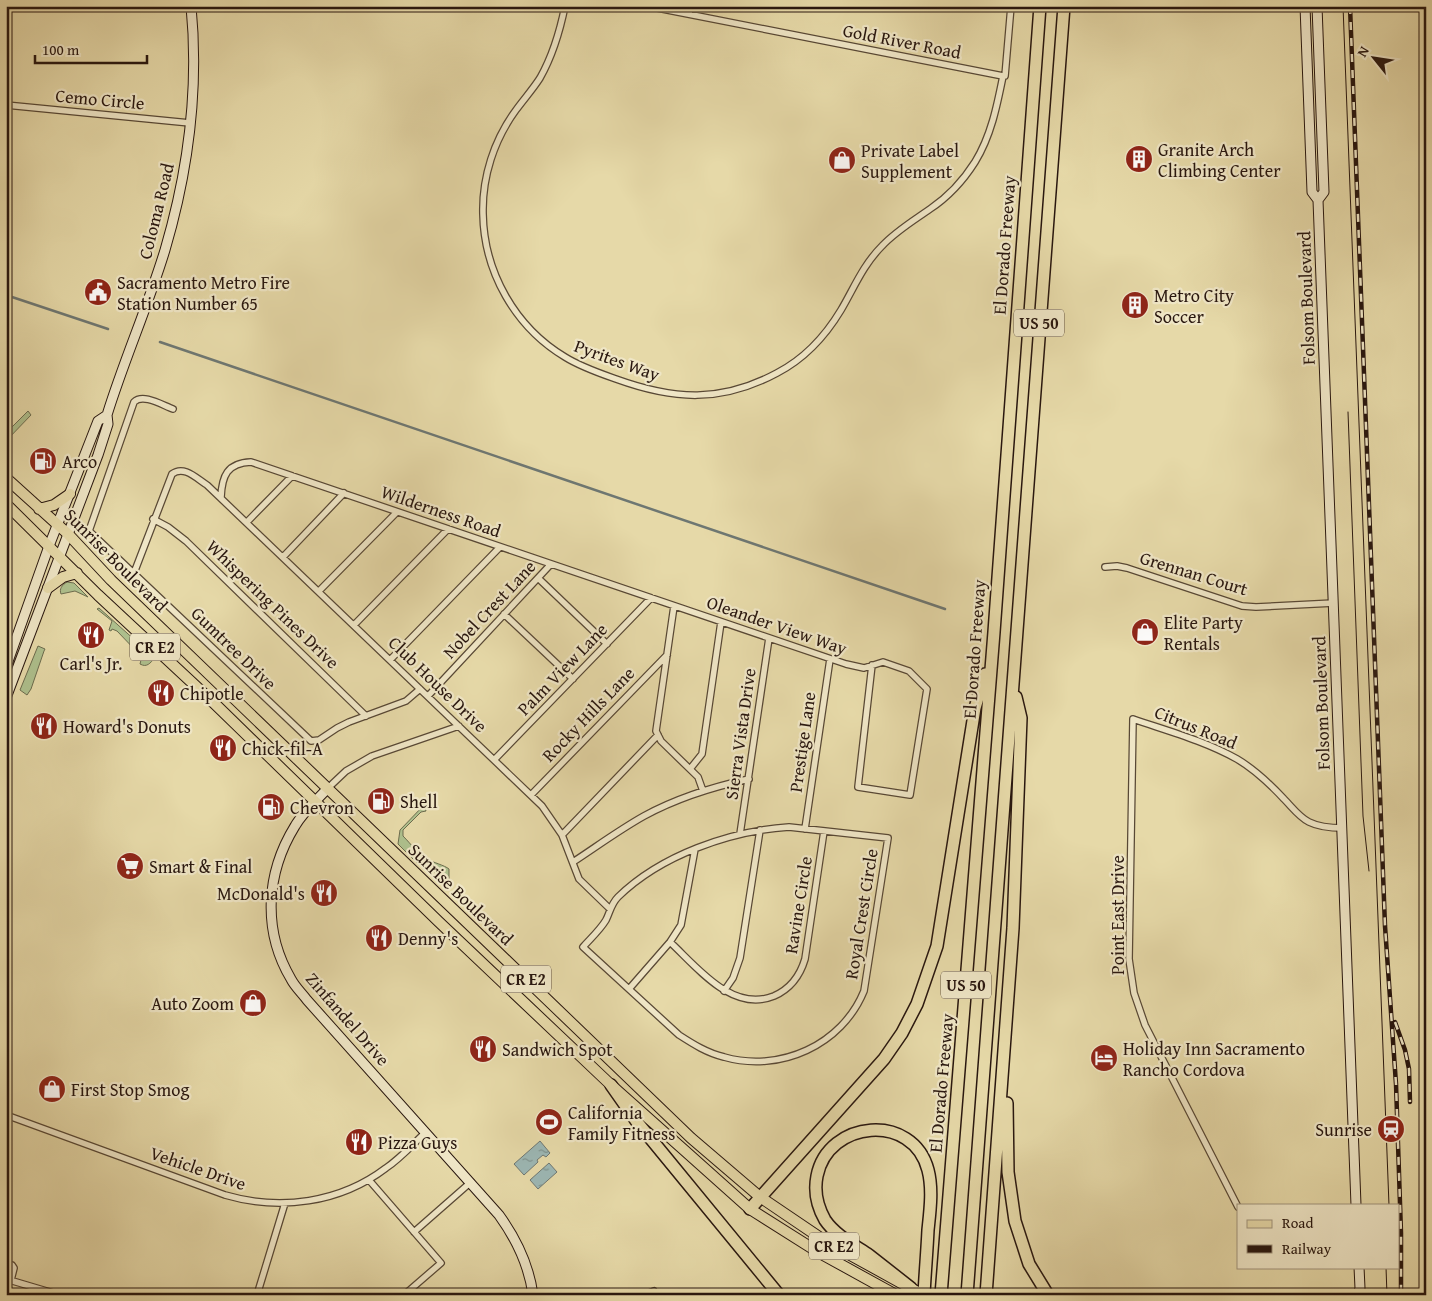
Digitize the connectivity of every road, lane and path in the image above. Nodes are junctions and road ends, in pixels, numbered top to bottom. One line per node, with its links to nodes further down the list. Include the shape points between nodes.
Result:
1 (191, 6): 13 (main road, Coloma Road, via 194,62)
2 (565, 6): 11 (street, Pyrites Way, via 557,40 540,79 506,125 491,161 483,205 488,255 501,288 517,314 555,351 586,368 639,387 671,394 710,395 748,386 785,369 810,349 833,322 862,270 881,247 944,198 964,178 986,141)
3 (647, 6): 10 (street, Gold River Road)
4 (690, 6): 10 (street)
5 (1011, 6): 11 (street, Pyrites Way)
6 (1040, 6): 54 (highway, El Dorado Freeway / US 50, via 994,632)
7 (1064, 6): 56 (highway, US 50)
8 (1305, 6): 14 (main road, Folsom Boulevard, via 1312,192)
9 (1317, 6): 14 (main road, Folsom Boulevard, via 1324,192)
10 (689, 14): 11 (street, Gold River Road)
11 (1004, 76)
12 (6, 105): 13 (street, Cemo Circle)
13 (190, 123): 16 (main road, Coloma Road, via 182,181 166,244)
14 (1318, 200): 42 (main road, Folsom Boulevard)
15 (173, 409): 37 (street, Gumtree Drive, via 144,398 134,402 89,531)
16 (107, 415): 19 (main road, Coloma Road, via 98,421); 29 (main road, Coloma Road, via 108,424 98,455)
17 (292, 476): 20 (street, Wilderness Road); 21 (street, Wilderness Road, via 243,462 225,475); 26 (street)
18 (6, 478): 23 (main road, Sunrise Boulevard / CR E2)
19 (70, 494): 23 (main road, via 54,505); 27 (main road, Coloma Road)
20 (344, 494): 24 (street, Wilderness Road); 33 (street)
21 (221, 497): 25 (street, Club House Drive, via 186,472 176,471 170,476); 26 (street, Club House Drive)
22 (6, 504): 30 (main road, Sunrise Boulevard / CR E2)
23 (39, 509): 27 (main road, Sunrise Boulevard / CR E2)
24 (396, 512): 28 (street, Wilderness Road); 40 (street)
25 (154, 519): 37 (street); 60 (street, Whispering Pines Drive, via 186,541)
26 (247, 522): 33 (street, Club House Drive)
27 (58, 525): 29 (main road, Sunrise Boulevard / CR E2); 30 (main road, Coloma Road)
28 (448, 529): 31 (street, Wilderness Road); 46 (street)
29 (68, 534): 32 (main road, Coloma Road); 67 (main road, Sunrise Boulevard / CR E2, via 111,580)
30 (49, 546): 32 (main road, Sunrise Boulevard / CR E2); 53 (main road, Coloma Road)
31 (500, 547): 34 (street, Wilderness Road); 51 (street)
32 (60, 555): 36 (main road, Sunrise Boulevard / CR E2); 39 (main road, Coloma Road)
33 (283, 557): 40 (street, Club House Drive)
34 (551, 564): 38 (street, Nobel Crest Lane); 41 (street, Wilderness Road)
35 (1105, 568): 42 (street, Grennan Court, via 1127,568 1242,606)
36 (77, 573): 39 (main road, via 63,577); 70 (main road, Sunrise Boulevard / CR E2)
37 (134, 573): 60 (street, Gumtree Drive, via 308,740 319,740 337,728)
38 (538, 578): 44 (street, Nobel Crest Lane); 48 (street)
39 (48, 588): 59 (main road, Coloma Road)
40 (319, 591): 46 (street, Club House Drive)
41 (651, 598): 43 (street, Wilderness Road); 48 (street, Palm View Lane)
42 (1334, 603): 72 (main road, Folsom Boulevard)
43 (673, 606): 45 (street, Oleander View Way); 49 (street)
44 (504, 614): 55 (street); 58 (street, Nobel Crest Lane)
45 (721, 622): 47 (street, Oleander View Way); 65 (street, via 702,754)
46 (354, 625): 51 (street, Club House Drive)
47 (769, 638): 50 (street, Oleander View Way); 66 (street, Sierra Vista Drive)
48 (607, 644): 55 (street, Palm View Lane)
49 (667, 655): 63 (street, via 656,725); 69 (street, Rocky Hills Lane)
50 (830, 659): 52 (street, Oleander View Way, via 864,668); 71 (street, Prestige Lane)
51 (390, 660): 57 (street, Club House Drive)
52 (872, 665): 52 (street, Oleander View Way, via 858,787 910,795 927,689 909,671 883,662)
53 (6, 667)
54 (987, 675): 89 (highway, via 975,708 937,946 917,1004 884,1059); 109 (highway, El Dorado Freeway / US 50)
55 (572, 679): 64 (street, Palm View Lane)
56 (1013, 685): 83 (highway, via 1021,718); 110 (highway, US 50)
57 (420, 689): 58 (street, Club House Drive); 60 (street, Gumtree Drive, via 406,701)
58 (428, 696): 62 (street, Club House Drive)
59 (6, 698)
60 (366, 716)
61 (1133, 719): 72 (street, Citrus Road, via 1226,753 1252,770 1296,813 1310,822); 92 (street, Point East Drive, via 1129,959 1134,992 1145,1025)
62 (459, 726): 64 (street, Club House Drive); 67 (street, Zinfandel Drive, via 372,756 346,771)
63 (658, 735): 65 (street); 76 (street)
64 (494, 760): 69 (street, Club House Drive)
65 (690, 769): 68 (street, via 698,776)
66 (749, 779): 68 (street); 75 (street, Sierra Vista Drive)
67 (328, 788): 70 (main road, Zinfandel Drive); 89 (main road, Sunrise Boulevard / CR E2, via 692,1138)
68 (703, 791): 78 (street, via 645,816)
69 (531, 795): 76 (street, Club House Drive, via 554,820)
70 (315, 802): 84 (main road, Sunrise Boulevard / CR E2); 86 (main road, Zinfandel Drive, via 296,825 278,860 270,916 278,949 291,980 307,1000)
71 (805, 828): 73 (street, Royal Crest Circle); 74 (street, Royal Crest Circle)
72 (1343, 828): 91 (main road, Folsom Boulevard)
73 (760, 830): 75 (street, Royal Crest Circle); 82 (street, via 740,958)
74 (824, 831): 81 (street, Royal Crest Circle, via 888,838 864,991 851,1016 834,1033 812,1047 780,1059 757,1061 724,1057 679,1035); 82 (street, Ravine Circle, via 805,959 799,974 786,989 770,998 749,1000)
75 (740, 834): 77 (street, Royal Crest Circle)
76 (562, 835): 78 (street, Club House Drive)
77 (694, 849): 79 (street, Royal Crest Circle, via 649,874 618,898); 80 (street, via 684,915)
78 (573, 862): 79 (street, Club House Drive, via 579,879)
79 (610, 910): 81 (street, Royal Crest Circle, via 604,923 584,947)
80 (670, 942): 81 (street); 82 (street, Ravine Circle)
81 (630, 989)
82 (724, 991)
83 (1007, 1024): 111 (highway); 112 (highway, via 1008,1172 1015,1221 1029,1264)
84 (611, 1085): 93 (main road, Sunrise Boulevard / CR E2); 106 (highway, via 637,1122)
85 (6, 1115): 90 (street, Vehicle Drive, via 225,1195 251,1202)
86 (426, 1132): 87 (street, Vehicle Drive); 88 (main road, Zinfandel Drive)
87 (368, 1180): 90 (street, Vehicle Drive, via 326,1197); 94 (street)
88 (471, 1182): 94 (street); 104 (main road, Zinfandel Drive, via 515,1237)
89 (760, 1197): 93 (highway); 98 (main road, Sunrise Boulevard / CR E2, via 825,1241)
90 (285, 1203): 102 (street)
91 (1356, 1204)
92 (1237, 1205)
93 (750, 1209): 107 (main road, Sunrise Boulevard / CR E2, via 818,1252)
94 (414, 1232): 103 (street, via 441,1264)
95 (6, 1263): 97 (street, via 14,1268)
96 (1359, 1268): 100 (main road)
97 (9, 1279): 101 (street)
98 (911, 1288): 108 (main road, Sunrise Boulevard / CR E2); 108 (highway, via 841,1236 826,1221 818,1204 815,1185 822,1160 836,1143 850,1135 873,1130 892,1132 909,1141 925,1162 930,1183 930,1207)
99 (654, 1291): 105 (street)
100 (1360, 1292)
101 (60, 1295)
102 (257, 1295)
103 (404, 1295)
104 (534, 1295)
105 (644, 1295)
106 (778, 1295)
107 (896, 1295)
108 (923, 1295)
109 (941, 1295)
110 (967, 1295)
111 (986, 1295)
112 (1048, 1295)

